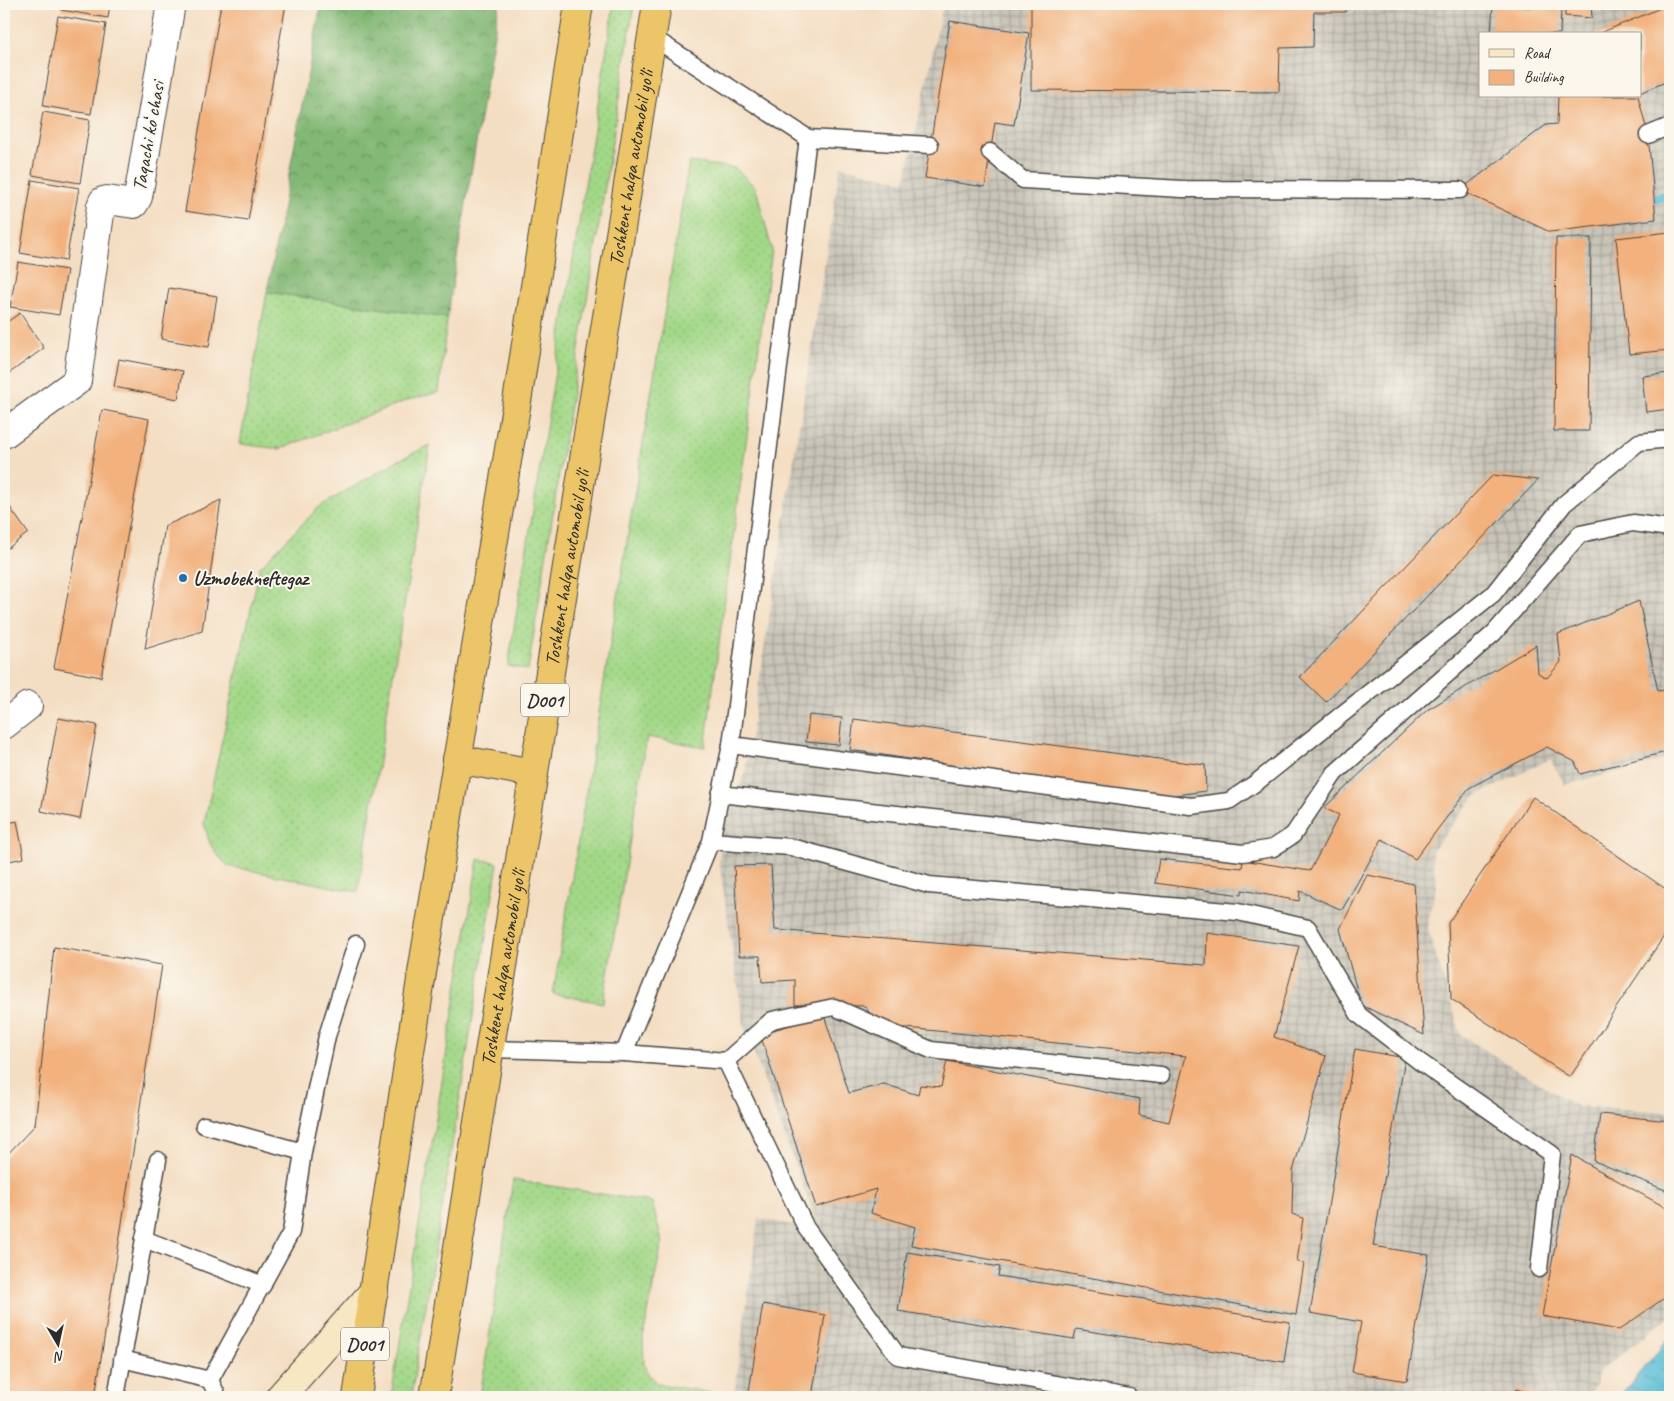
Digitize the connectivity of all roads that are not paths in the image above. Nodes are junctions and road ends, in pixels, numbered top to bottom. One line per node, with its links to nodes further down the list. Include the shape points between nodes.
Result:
1 (171, 4): 11 (street, Taqachi koʻchasi, via 138,197 134,204 107,200 101,206 77,381)
2 (579, 4): 17 (highway, D001)
3 (657, 4): 4 (highway, Toshkent halqa avtomobil yo'li / D001)
4 (652, 37): 7 (lane); 18 (highway, Toshkent halqa avtomobil yo'li / D001)
5 (1670, 126): 6 (lane)
6 (1648, 135)
7 (808, 138): 8 (lane); 16 (lane)
8 (930, 145)
9 (990, 152): 10 (lane, via 1023,180 1182,189)
10 (1460, 190)
11 (4, 434)
12 (1670, 438): 16 (lane, via 1639,442 1564,504 1493,594 1258,782 1229,801 1191,806)
13 (1670, 528): 19 (lane, via 1633,524 1580,534 1494,633 1335,773 1293,835 1273,848 1244,853)
14 (28, 706): 15 (street)
15 (4, 725)
16 (731, 745): 19 (lane)
17 (457, 759): 18 (highway); 32 (highway, D001)
18 (534, 773): 22 (highway, Toshkent halqa avtomobil yo'li / D001)
19 (720, 794): 20 (lane)
20 (711, 841): 23 (lane); 30 (lane, via 791,847 930,885 1238,912 1308,928 1359,1016 1552,1154)
21 (356, 944): 27 (lane, via 327,1036)
22 (490, 1049): 23 (lane); 39 (highway, Toshkent halqa avtomobil yo'li / D001)
23 (624, 1053): 24 (lane)
24 (726, 1061): 25 (lane, via 772,1020 834,1007 931,1050); 40 (lane, via 806,1228 898,1356)
25 (1161, 1075)
26 (204, 1125): 27 (lane)
27 (303, 1152): 31 (lane, via 290,1232)
28 (158, 1160): 29 (lane)
29 (144, 1238): 31 (lane); 33 (lane)
30 (1539, 1269)
31 (263, 1284): 34 (lane)
32 (374, 1291): 37 (main road); 38 (highway, D001)
33 (122, 1359): 34 (lane); 35 (lane)
34 (210, 1380): 36 (lane)
35 (116, 1397)
36 (218, 1397)
37 (280, 1397)
38 (357, 1397)
39 (434, 1397)
40 (1129, 1397)

